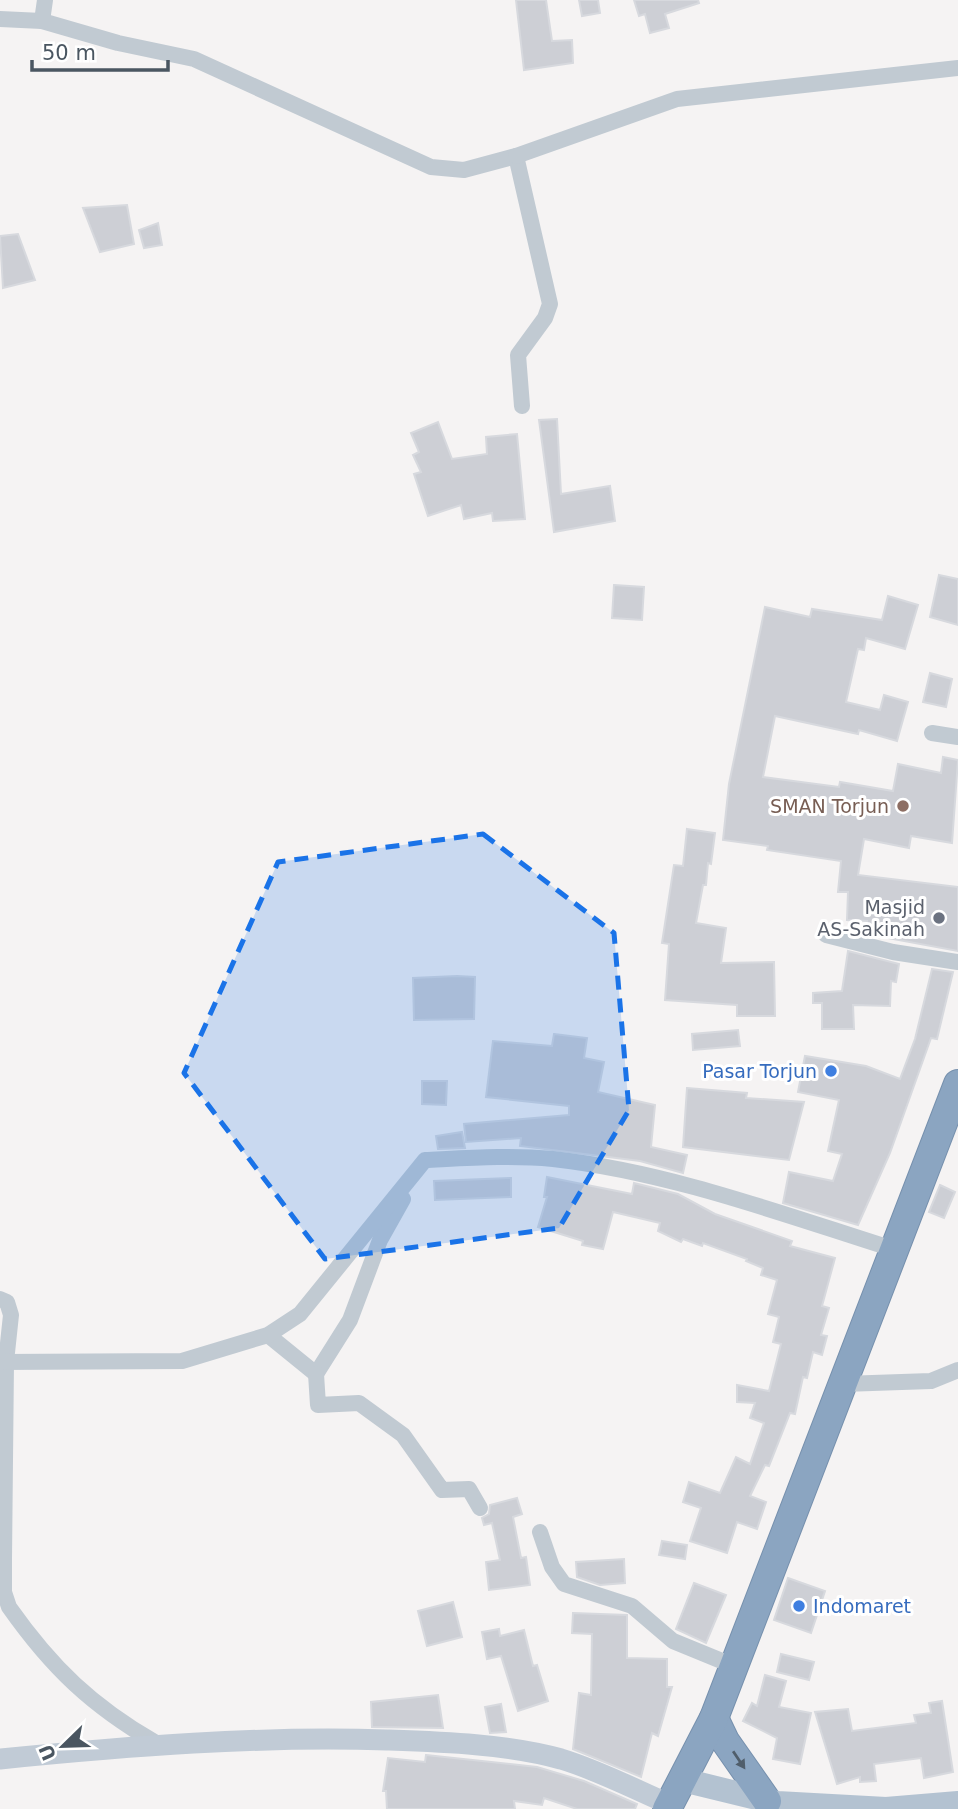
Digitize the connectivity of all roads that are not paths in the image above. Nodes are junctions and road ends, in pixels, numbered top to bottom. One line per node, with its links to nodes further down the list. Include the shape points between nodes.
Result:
1 (45, 0): 3 (street)
2 (0, 19): 3 (street)
3 (41, 21): 5 (street, via 194,60 431,167 464,170)
4 (958, 68): 5 (street, via 677,99)
5 (516, 156): 6 (street, via 550,304 518,355)
6 (523, 406)
7 (932, 733): 8 (street)
8 (958, 737)
9 (826, 935): 10 (street)
10 (958, 962)
11 (958, 1084): 13 (highway)
12 (425, 1160): 13 (street, via 497,1156 604,1167 760,1207); 15 (street, via 300,1314); 18 (street, via 380,1240 350,1320)
13 (893, 1249): 19 (highway)
14 (0, 1299): 16 (street, via 7,1302 11,1315)
15 (268, 1335): 16 (street, via 182,1361); 18 (street)
16 (3, 1362): 24 (street, via 4,1592 9,1607 75,1688)
17 (958, 1370): 19 (street, via 931,1381)
18 (316, 1374): 20 (street, via 318,1405 359,1403 403,1435 442,1490 468,1489)
19 (843, 1384): 22 (highway)
20 (480, 1508)
21 (540, 1532): 22 (street, via 552,1567 564,1584 632,1606 674,1641)
22 (734, 1665): 23 (highway)
23 (714, 1718): 26 (highway); 28 (highway, one-way to 28)
24 (156, 1743): 25 (street); 26 (street, via 288,1737 428,1741 524,1751)
25 (0, 1759)
26 (673, 1798): 28 (main road)
27 (958, 1803): 29 (main road)
28 (765, 1804): 29 (main road)
29 (886, 1809)

